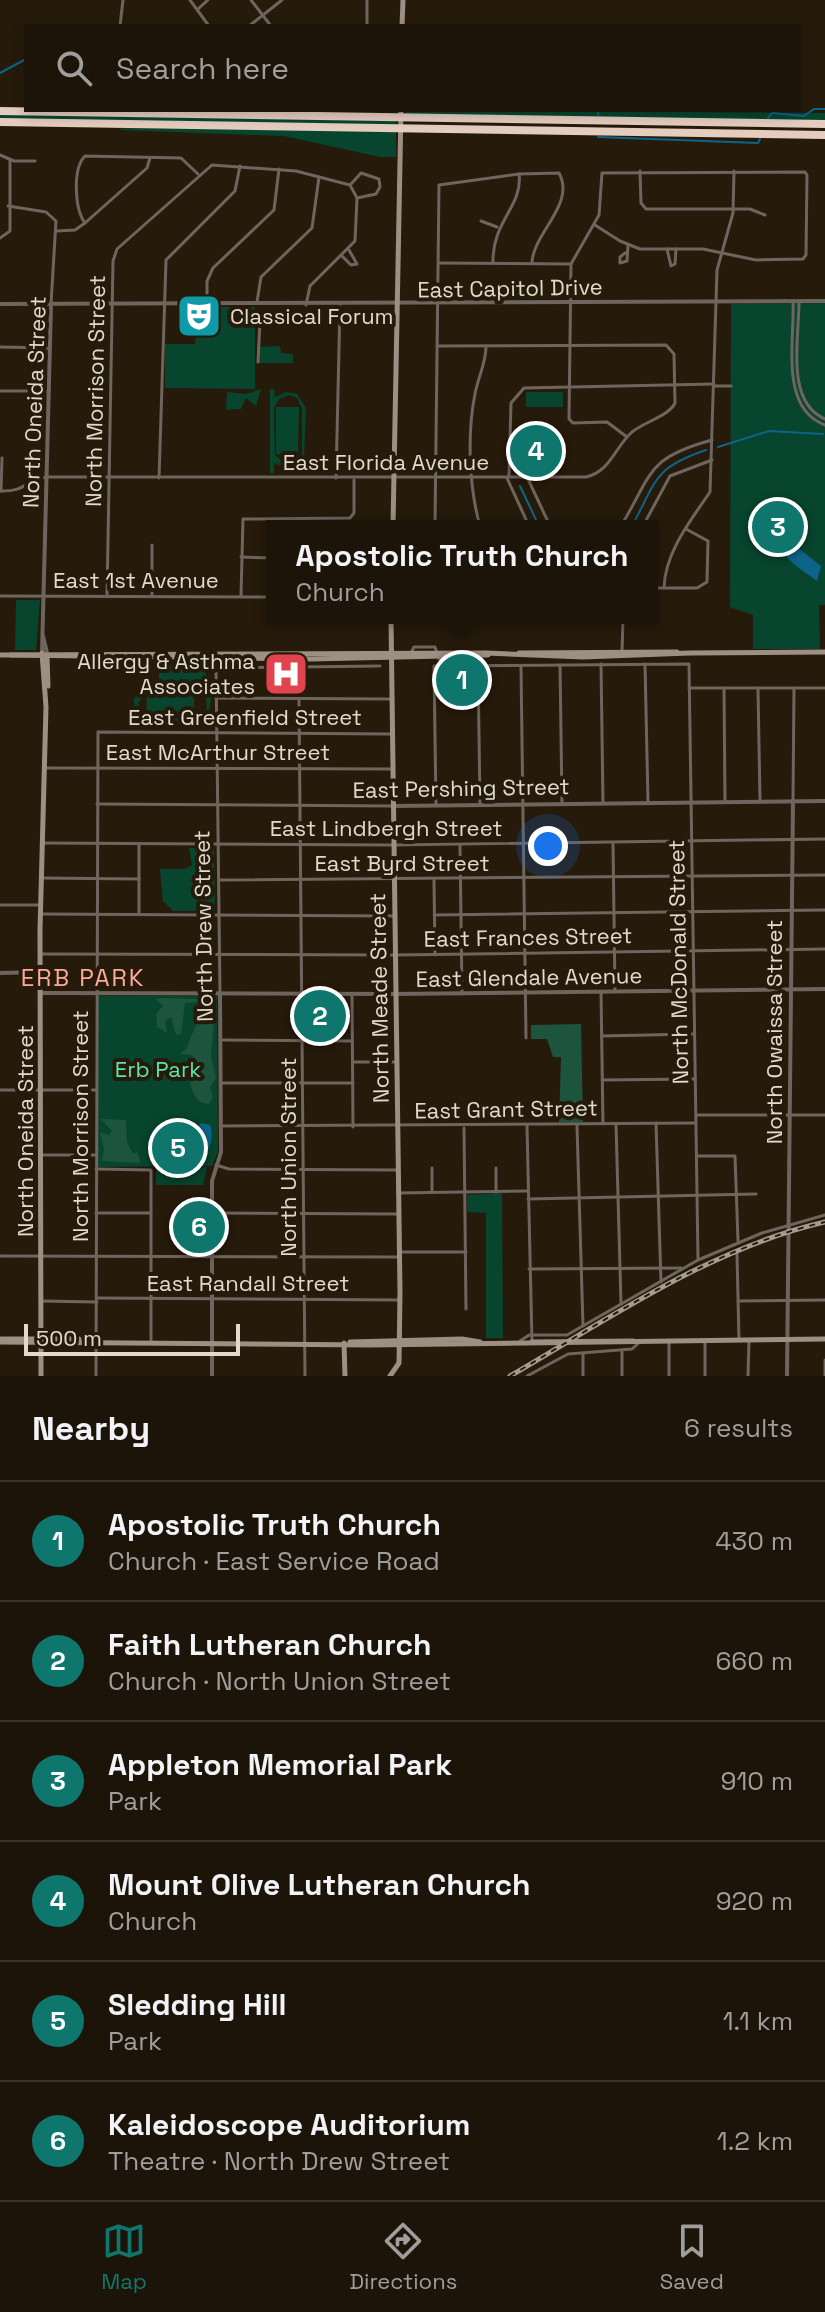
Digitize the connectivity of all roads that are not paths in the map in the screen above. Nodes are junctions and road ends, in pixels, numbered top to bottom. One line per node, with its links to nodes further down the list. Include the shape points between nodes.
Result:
1 (123, 0): 12 (street)
2 (190, 0): 9 (street)
3 (200, 0): 9 (street)
4 (208, 0): 10 (street)
5 (251, 0): 11 (street)
6 (282, 0): 11 (street)
7 (367, 0): 16 (street)
8 (403, 0): 17 (main road)
9 (195, 4): 10 (street)
10 (198, 9): 13 (street)
11 (261, 15): 14 (street); 15 (street)
12 (120, 24)
13 (208, 24)
14 (251, 24)
15 (269, 24)
16 (367, 24)
17 (402, 24)
18 (0, 111): 19 (highway)
19 (24, 111)
20 (63, 112): 23 (highway)
21 (401, 112): 70 (main road)
22 (0, 122): 24 (highway)
23 (825, 124)
24 (825, 135)
25 (0, 155): 27 (street)
26 (150, 157): 33 (street, via 181,158); 42 (street, via 147,168); 42 (street, via 82,158 78,208)
27 (10, 159): 28 (street); 38 (street)
28 (35, 161)
29 (240, 166): 30 (street); 33 (street, via 212,165); 65 (street, via 235,191 168,255)
30 (279, 169): 35 (street); 66 (street, via 274,210 213,268)
31 (734, 169): 32 (street); 39 (street); 51 (street, via 805,172 806,255 801,260 756,260)
32 (640, 171): 39 (street, via 640,200 646,209); 43 (street, via 602,172)
33 (198, 174): 64 (street, North Morrison Street, via 117,249)
34 (519, 174): 44 (street, via 516,199); 54 (street, via 562,177 561,201 536,241); 55 (street, via 440,184)
35 (319, 177): 36 (street); 67 (street, via 312,228 261,277)
36 (350, 185): 37 (street); 37 (street, via 361,173 379,179 376,194)
37 (357, 198): 50 (street, via 356,238)
38 (8, 206): 45 (street, via 50,214); 46 (street, via 9,234)
39 (734, 209): 40 (street); 51 (street)
40 (765, 215)
41 (481, 221): 44 (street)
42 (85, 223): 45 (street)
43 (595, 225): 47 (street); 57 (street)
44 (497, 227): 56 (street)
45 (57, 231): 63 (street, North Oneida Street)
46 (0, 238)
47 (628, 245): 48 (street); 52 (street)
48 (667, 249): 49 (street); 49 (street, via 671,266)
49 (676, 249): 51 (street)
50 (349, 250): 53 (street); 53 (street, via 357,264)
51 (720, 252): 60 (street)
52 (625, 253)
53 (342, 256): 68 (street, via 310,286)
54 (532, 262): 56 (street); 57 (street)
55 (439, 263): 56 (street); 71 (street)
56 (493, 263)
57 (571, 264): 61 (street)
58 (796, 301): 59 (street, East Capitol Drive); 60 (street, East Capitol Drive); 85 (street, via 795,393 806,414)
59 (825, 301)
60 (717, 302): 61 (street, East Capitol Drive); 80 (street)
61 (570, 303): 71 (street, East Capitol Drive); 73 (street)
62 (0, 304): 63 (street, East Capitol Drive)
63 (51, 304): 64 (street, East Capitol Drive); 77 (street, North Oneida Street)
64 (113, 304): 65 (street, East Capitol Drive); 91 (street, North Morrison Street)
65 (164, 304): 66 (street, East Capitol Drive); 93 (street)
66 (207, 304): 67 (street, East Capitol Drive)
67 (257, 304): 68 (street, East Capitol Drive)
68 (306, 305): 69 (street, East Capitol Drive)
69 (340, 305): 70 (street, East Capitol Drive); 94 (street)
70 (398, 305): 71 (street, East Capitol Drive); 99 (main road)
71 (439, 305): 74 (street)
72 (260, 321): 78 (street)
73 (570, 345): 75 (street); 79 (street, via 666,345 674,354); 81 (street)
74 (438, 346): 75 (street); 96 (street)
75 (486, 346): 97 (street, via 474,398)
76 (0, 347): 77 (street)
77 (50, 348): 84 (street, North Oneida Street)
78 (258, 362)
79 (675, 385): 80 (street); 81 (street); 86 (street, East Florida Avenue, via 671,410)
80 (714, 385): 82 (street); 87 (street)
81 (569, 386): 86 (street, via 571,422 607,422); 98 (street, via 518,392 511,407)
82 (731, 386)
83 (0, 391): 84 (street)
84 (49, 391): 90 (street, North Oneida Street)
85 (825, 422)
86 (627, 437): 92 (street, East Florida Avenue, via 597,474)
87 (712, 440): 89 (street); 107 (street, via 673,452 655,466)
88 (2, 458): 100 (street)
89 (712, 460): 108 (street, via 670,476); 109 (street, via 710,492)
90 (47, 477): 91 (street, East Florida Avenue); 100 (street, via 22,490); 116 (street, North Oneida Street)
91 (109, 477): 93 (street, East Florida Avenue); 117 (street, North Morrison Street)
92 (528, 477): 98 (street, East Florida Avenue); 106 (street)
93 (159, 478): 94 (street, East Florida Avenue)
94 (336, 478): 95 (street, East Florida Avenue)
95 (354, 478): 99 (street, East Florida Avenue); 101 (street, via 352,517)
96 (435, 478): 97 (street, East Florida Avenue); 99 (street, East Florida Avenue); 103 (street)
97 (471, 478): 98 (street, East Florida Avenue); 104 (street)
98 (508, 478): 105 (street)
99 (394, 479): 102 (main road)
100 (1, 491)
101 (305, 518): 111 (street, via 243,519)
102 (393, 520)
103 (435, 520)
104 (478, 520)
105 (526, 520)
106 (547, 520)
107 (624, 520)
108 (646, 520)
109 (686, 529): 114 (street, via 667,568); 114 (street, via 708,541 707,582 697,588)
110 (152, 545): 118 (street)
111 (241, 557): 112 (street); 119 (street)
112 (266, 558)
113 (658, 588): 114 (street)
114 (664, 588)
115 (0, 596): 116 (street, East 1st Avenue)
116 (45, 596): 117 (street, East 1st Avenue); 126 (street, North Oneida Street)
117 (107, 596): 118 (street, East 1st Avenue)
118 (152, 596): 119 (street, East 1st Avenue)
119 (241, 596): 120 (street, East 1st Avenue)
120 (266, 597)
121 (391, 624): 127 (main road, North Meade Street)
122 (623, 624): 124 (street)
123 (825, 652): 124 (main road)
124 (622, 654): 128 (main road)
125 (0, 655): 126 (main road)
126 (45, 655): 127 (main road); 147 (main road, North Oneida Street)
127 (390, 656): 128 (main road); 128 (main road); 142 (main road, North Meade Street)
128 (438, 656)
129 (601, 664): 130 (street); 132 (street); 159 (street)
130 (645, 664): 135 (street, North McDonald Street, via 689,664); 156 (street)
131 (521, 665): 132 (street); 134 (street); 162 (street)
132 (560, 665): 158 (street)
133 (380, 666): 140 (street, North Drew Street, via 217,666)
134 (478, 666): 161 (street); 165 (street, via 434,666)
135 (689, 688): 136 (street); 157 (street, North McDonald Street)
136 (724, 688): 137 (street); 152 (street)
137 (758, 688): 138 (street); 153 (street)
138 (794, 688): 139 (street); 154 (street, North Owaissa Street)
139 (825, 688)
140 (216, 698): 141 (street); 144 (street, North Drew Street)
141 (299, 699): 142 (street); 145 (street, North Union Street)
142 (391, 699): 146 (main road, North Meade Street)
143 (98, 732): 144 (street, East Greenfield Street); 148 (street, North Morrison Street)
144 (217, 733): 145 (street, East Greenfield Street); 149 (street, North Drew Street)
145 (300, 733): 146 (street, East Greenfield Street); 150 (street, North Union Street)
146 (391, 734): 151 (main road, North Meade Street)
147 (44, 768): 148 (street, East McArthur Street); 171 (main road, North Oneida Street)
148 (97, 768): 149 (street, East McArthur Street); 160 (street, North Morrison Street)
149 (218, 769): 150 (street, East McArthur Street); 163 (street, North Drew Street)
150 (301, 769): 151 (street, East McArthur Street); 164 (street, North Union Street)
151 (392, 769): 166 (main road, North Meade Street)
152 (725, 801): 153 (street, East Pershing Street); 157 (street, East Pershing Street)
153 (760, 801): 154 (street, East Pershing Street)
154 (793, 801): 155 (street, East Pershing Street); 167 (street, North Owaissa Street)
155 (825, 801)
156 (648, 802): 157 (street, East Pershing Street); 159 (street, East Pershing Street)
157 (691, 802): 169 (street, North McDonald Street)
158 (562, 803): 159 (street, East Pershing Street); 162 (street, East Pershing Street)
159 (603, 803)
160 (97, 804): 163 (street, East Pershing Street); 173 (street, North Morrison Street)
161 (480, 804): 162 (street, East Pershing Street); 165 (street, East Pershing Street)
162 (523, 804): 172 (street)
163 (218, 805): 164 (street, East Pershing Street); 175 (street, North Drew Street)
164 (301, 805): 166 (street, East Pershing Street); 177 (street, North Union Street)
165 (436, 805): 166 (street, East Pershing Street)
166 (392, 806): 178 (main road, North Meade Street)
167 (792, 839): 168 (street, East Lindbergh Street); 169 (street, East Lindbergh Street); 179 (street, North Owaissa Street)
168 (825, 839)
169 (692, 840): 170 (street, East Lindbergh Street); 181 (street, North McDonald Street)
170 (613, 842): 172 (street, East Lindbergh Street); 182 (street)
171 (42, 843): 173 (street, East Lindbergh Street); 183 (main road, North Oneida Street)
172 (523, 843): 176 (street, East Lindbergh Street); 184 (street)
173 (96, 844): 174 (street, East Lindbergh Street); 185 (street, North Morrison Street)
174 (139, 844): 175 (street, East Lindbergh Street); 186 (street)
175 (219, 844): 177 (street, East Lindbergh Street); 188 (street, North Drew Street)
176 (460, 844): 178 (street, East Lindbergh Street); 187 (street)
177 (302, 845): 178 (street, East Lindbergh Street); 189 (street, North Union Street)
178 (393, 845): 190 (main road, North Meade Street)
179 (792, 874): 180 (street, East Byrd Street); 181 (street, East Byrd Street); 194 (street, North Owaissa Street)
180 (825, 875)
181 (692, 876): 182 (street, East Byrd Street); 196 (street, North McDonald Street)
182 (614, 877): 184 (street, East Byrd Street); 197 (street)
183 (41, 878): 185 (street); 193 (main road, North Oneida Street)
184 (524, 878): 187 (street, East Byrd Street); 202 (street)
185 (97, 879): 186 (street); 199 (street, North Morrison Street)
186 (139, 879): 200 (street)
187 (461, 879): 191 (street, East Byrd Street); 201 (street)
188 (219, 880): 189 (street, East Byrd Street); 203 (street, North Drew Street)
189 (302, 880): 190 (street, East Byrd Street); 204 (street, North Union Street)
190 (393, 880): 191 (street, East Byrd Street); 206 (main road, North Meade Street)
191 (434, 880): 205 (street)
192 (0, 905): 193 (street)
193 (41, 905): 198 (main road, North Oneida Street)
194 (791, 910): 195 (street); 196 (street); 207 (street, North Owaissa Street)
195 (825, 910)
196 (693, 911): 197 (street); 209 (street, North McDonald Street)
197 (614, 912): 202 (street); 210 (street)
198 (41, 914): 199 (street); 212 (main road, North Oneida Street)
199 (96, 914): 200 (street); 213 (street, North Morrison Street)
200 (139, 914): 203 (street)
201 (461, 914): 202 (street); 205 (street); 218 (street)
202 (524, 914): 211 (street)
203 (220, 915): 204 (street); 214 (street, North Drew Street)
204 (303, 915): 206 (street); 215 (street, North Union Street)
205 (434, 915): 217 (street)
206 (394, 916): 216 (main road, North Meade Street)
207 (791, 949): 208 (street, East Frances Street); 209 (street, East Frances Street); 221 (street, North Owaissa Street)
208 (825, 949)
209 (693, 951): 210 (street, East Frances Street); 223 (street, North McDonald Street)
210 (615, 952): 211 (street, East Frances Street); 224 (street)
211 (525, 953): 218 (street, East Frances Street); 228 (street)
212 (40, 954): 213 (street, East Frances Street); 219 (main road, North Oneida Street)
213 (96, 954): 214 (street, East Frances Street); 227 (street, North Morrison Street)
214 (220, 955): 215 (street, East Frances Street); 229 (street, North Drew Street)
215 (303, 955): 216 (street, East Frances Street); 230 (street, North Union Street)
216 (395, 955): 217 (street, East Frances Street); 231 (main road, North Meade Street)
217 (435, 955): 218 (street, East Frances Street)
218 (462, 955): 232 (street)
219 (41, 972): 220 (street); 226 (main road, North Oneida Street)
220 (0, 973)
221 (791, 989): 222 (street, East Glendale Avenue); 223 (street, East Glendale Avenue); 251 (street, North Owaissa Street)
222 (825, 989)
223 (694, 990): 224 (street, East Glendale Avenue); 234 (street, North McDonald Street)
224 (615, 991): 225 (street, East Glendale Avenue)
225 (601, 992): 228 (street, East Glendale Avenue); 235 (street)
226 (41, 993): 227 (street, East Glendale Avenue); 248 (main road, North Oneida Street)
227 (96, 993): 229 (street, East Glendale Avenue); 249 (street, North Morrison Street)
228 (526, 993): 232 (street, East Glendale Avenue); 236 (street)
229 (220, 994): 230 (street, East Glendale Avenue); 237 (street, North Drew Street)
230 (303, 994): 233 (street, East Glendale Avenue); 238 (street, North Union Street)
231 (395, 994): 232 (street, East Glendale Avenue); 233 (street, East Glendale Avenue); 241 (main road, North Meade Street)
232 (462, 994)
233 (352, 995): 239 (street)
234 (695, 1034): 235 (street); 242 (street, North McDonald Street)
235 (602, 1036): 243 (street)
236 (526, 1038)
237 (221, 1040): 238 (street); 244 (street, North Drew Street)
238 (304, 1041): 239 (street); 245 (street, North Union Street)
239 (352, 1041): 240 (street)
240 (353, 1062): 241 (street); 246 (street)
241 (396, 1062): 262 (main road, North Meade Street)
242 (695, 1079): 243 (street); 250 (street, North McDonald Street)
243 (602, 1080): 255 (street)
244 (221, 1083): 245 (street); 258 (street, North Drew Street)
245 (304, 1083): 246 (street); 260 (street, North Union Street)
246 (353, 1083): 261 (street)
247 (0, 1090): 248 (street)
248 (41, 1090): 249 (street); 264 (main road, North Oneida Street)
249 (96, 1090): 265 (street, North Morrison Street)
250 (696, 1115): 251 (street); 254 (street, North McDonald Street)
251 (790, 1115): 252 (street); 291 (street, North Owaissa Street)
252 (825, 1115)
253 (656, 1123): 254 (street, East Grant Street); 256 (street, East Grant Street); 281 (street)
254 (696, 1123): 266 (street, North McDonald Street)
255 (603, 1124): 256 (street, East Grant Street); 257 (street, East Grant Street)
256 (616, 1124): 282 (street)
257 (577, 1125): 259 (street, East Grant Street); 283 (street)
258 (220, 1126): 260 (street, East Grant Street); 267 (street, North Drew Street)
259 (527, 1126): 263 (street, East Grant Street); 273 (street)
260 (305, 1127): 261 (street, East Grant Street); 271 (street, North Union Street)
261 (353, 1127): 262 (street, East Grant Street)
262 (397, 1127): 263 (street, East Grant Street); 272 (main road, North Meade Street)
263 (464, 1127): 275 (street)
264 (41, 1155): 265 (street); 297 (main road, North Oneida Street)
265 (96, 1155): 270 (street, North Morrison Street)
266 (697, 1156): 278 (street, via 735,1156); 280 (street, North McDonald Street)
267 (216, 1165): 271 (street); 287 (street, North Drew Street)
268 (432, 1168): 274 (street)
269 (496, 1168): 276 (street)
270 (96, 1169): 285 (street, North Morrison Street); 286 (street, via 151,1170)
271 (305, 1170): 272 (street); 288 (street, North Union Street)
272 (397, 1170): 277 (main road, North Meade Street)
273 (528, 1191): 276 (street); 284 (street)
274 (432, 1192): 275 (street); 277 (street)
275 (465, 1192): 276 (street); 293 (street)
276 (496, 1192)
277 (398, 1193): 289 (main road, North Meade Street)
278 (737, 1194): 279 (street); 280 (street); 292 (street)
279 (756, 1194)
280 (697, 1195): 281 (street); 302 (street, North McDonald Street)
281 (657, 1196): 282 (street); 303 (street)
282 (618, 1197): 283 (street); 304 (street)
283 (579, 1198): 284 (street); 306 (street)
284 (528, 1199): 305 (street)
285 (96, 1213): 286 (street); 298 (street, North Morrison Street)
286 (151, 1213): 299 (street)
287 (212, 1213): 288 (street); 300 (street, North Drew Street)
288 (304, 1213): 289 (street); 301 (street, North Union Street)
289 (398, 1214): 295 (main road, North Meade Street)
290 (825, 1215): 291 (street)
291 (788, 1224): 292 (street); 317 (street, North Owaissa Street)
292 (739, 1242): 302 (street)
293 (466, 1252): 295 (street); 319 (street)
294 (737, 1254): 316 (street)
295 (399, 1255): 301 (street); 313 (main road, North Meade Street)
296 (0, 1256): 297 (street)
297 (41, 1256): 298 (street); 315 (main road, North Oneida Street)
298 (96, 1256): 299 (street); 312 (street, North Morrison Street)
299 (151, 1256): 300 (street); 309 (street)
300 (212, 1256): 301 (street); 310 (street, North Drew Street)
301 (305, 1257): 311 (street, North Union Street)
302 (698, 1260): 307 (street)
303 (659, 1267): 304 (street); 307 (street); 308 (street)
304 (619, 1268): 306 (street); 318 (street)
305 (529, 1269): 306 (street); 321 (street)
306 (580, 1269): 320 (street)
307 (683, 1269): 308 (street)
308 (661, 1282): 318 (street)
309 (151, 1299): 310 (street, East Randall Street); 312 (street, East Randall Street); 332 (street)
310 (212, 1299): 311 (street, East Randall Street); 334 (street, North Drew Street)
311 (304, 1299): 313 (street, East Randall Street); 335 (street, North Union Street)
312 (97, 1300): 315 (street, East Randall Street); 331 (street, North Morrison Street)
313 (400, 1300): 336 (main road, North Meade Street)
314 (825, 1300): 317 (street)
315 (41, 1301): 325 (main road, North Oneida Street)
316 (738, 1301): 317 (street); 328 (street)
317 (787, 1301): 323 (street, North Owaissa Street)
318 (621, 1304): 320 (street)
319 (466, 1309)
320 (583, 1326): 321 (street, via 563,1336)
321 (530, 1336): 333 (main road); 337 (main road, via 519,1342)
322 (452, 1339): 336 (main road); 337 (main road); 339 (main road)
323 (787, 1339): 324 (main road); 329 (main road); 355 (street, North Owaissa Street)
324 (825, 1339)
325 (40, 1340): 330 (main road); 331 (main road); 344 (main road, North Oneida Street)
326 (669, 1340): 327 (main road); 333 (main road); 352 (street)
327 (705, 1340): 328 (main road); 353 (street)
328 (739, 1340): 329 (main road)
329 (749, 1340): 354 (street)
330 (0, 1341)
331 (96, 1341): 332 (main road); 345 (street, North Morrison Street)
332 (151, 1341): 334 (main road)
333 (637, 1341): 340 (street, via 636,1348)
334 (212, 1342): 335 (main road); 346 (street, North Drew Street)
335 (305, 1342): 338 (main road); 347 (street, North Union Street)
336 (399, 1342): 338 (main road); 339 (main road); 343 (main road, North Meade Street)
337 (481, 1342): 339 (main road)
338 (347, 1343): 348 (main road)
339 (445, 1344)
340 (622, 1350): 341 (street); 351 (street)
341 (583, 1353): 349 (street, via 564,1356); 350 (street)
342 (825, 1360): 356 (street)
343 (393, 1375)
344 (41, 1376)
345 (96, 1376)
346 (212, 1376)
347 (305, 1376)
348 (345, 1376)
349 (527, 1376)
350 (583, 1376)
351 (622, 1376)
352 (669, 1376)
353 (705, 1376)
354 (748, 1376)
355 (787, 1376)
356 (825, 1376)

